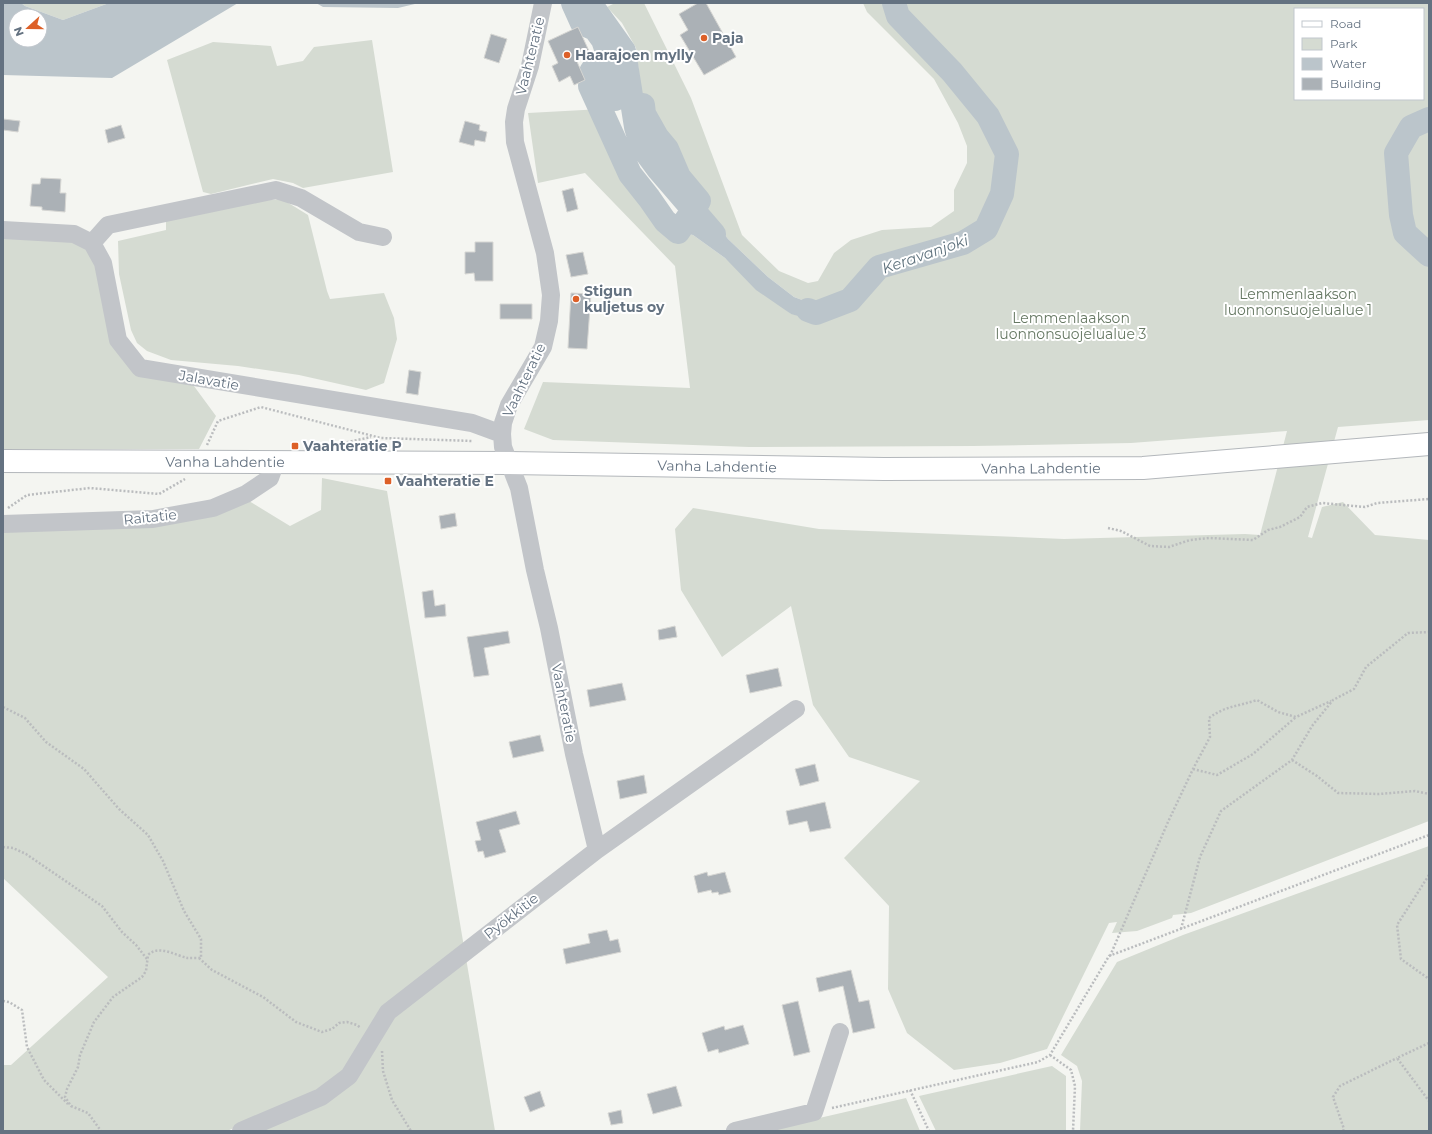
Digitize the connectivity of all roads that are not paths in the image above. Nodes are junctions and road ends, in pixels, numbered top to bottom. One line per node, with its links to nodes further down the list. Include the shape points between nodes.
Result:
1 (543, 3): 5 (street, Vaahteratie, via 530,66 514,122 515,142 545,253 551,295 549,321 543,347 509,405)
2 (3, 230): 4 (street, via 74,234)
3 (383, 237): 4 (street, via 359,232 301,198 276,190 108,225)
4 (92, 243): 5 (street, Jalavatie, via 103,263 118,340 140,368 472,423)
5 (502, 434): 9 (street, Vaahteratie, via 503,447)
6 (1429, 444): 9 (main road, Vanha Lahdentie, via 1143,468 884,470)
7 (3, 461): 8 (main road, Vanha Lahdentie)
8 (276, 461): 9 (main road, Vanha Lahdentie); 10 (street, Raitatie, via 270,478 246,494 213,508 152,519)
9 (509, 463): 12 (street, Vaahteratie, via 519,488 574,754)
10 (3, 524)
11 (796, 708): 12 (street, Pyökkitie)
12 (597, 850): 14 (street, Pyökkitie, via 388,1012 349,1076 321,1097)
13 (840, 1032): 15 (street, via 814,1112)
14 (241, 1131)
15 (736, 1131)

